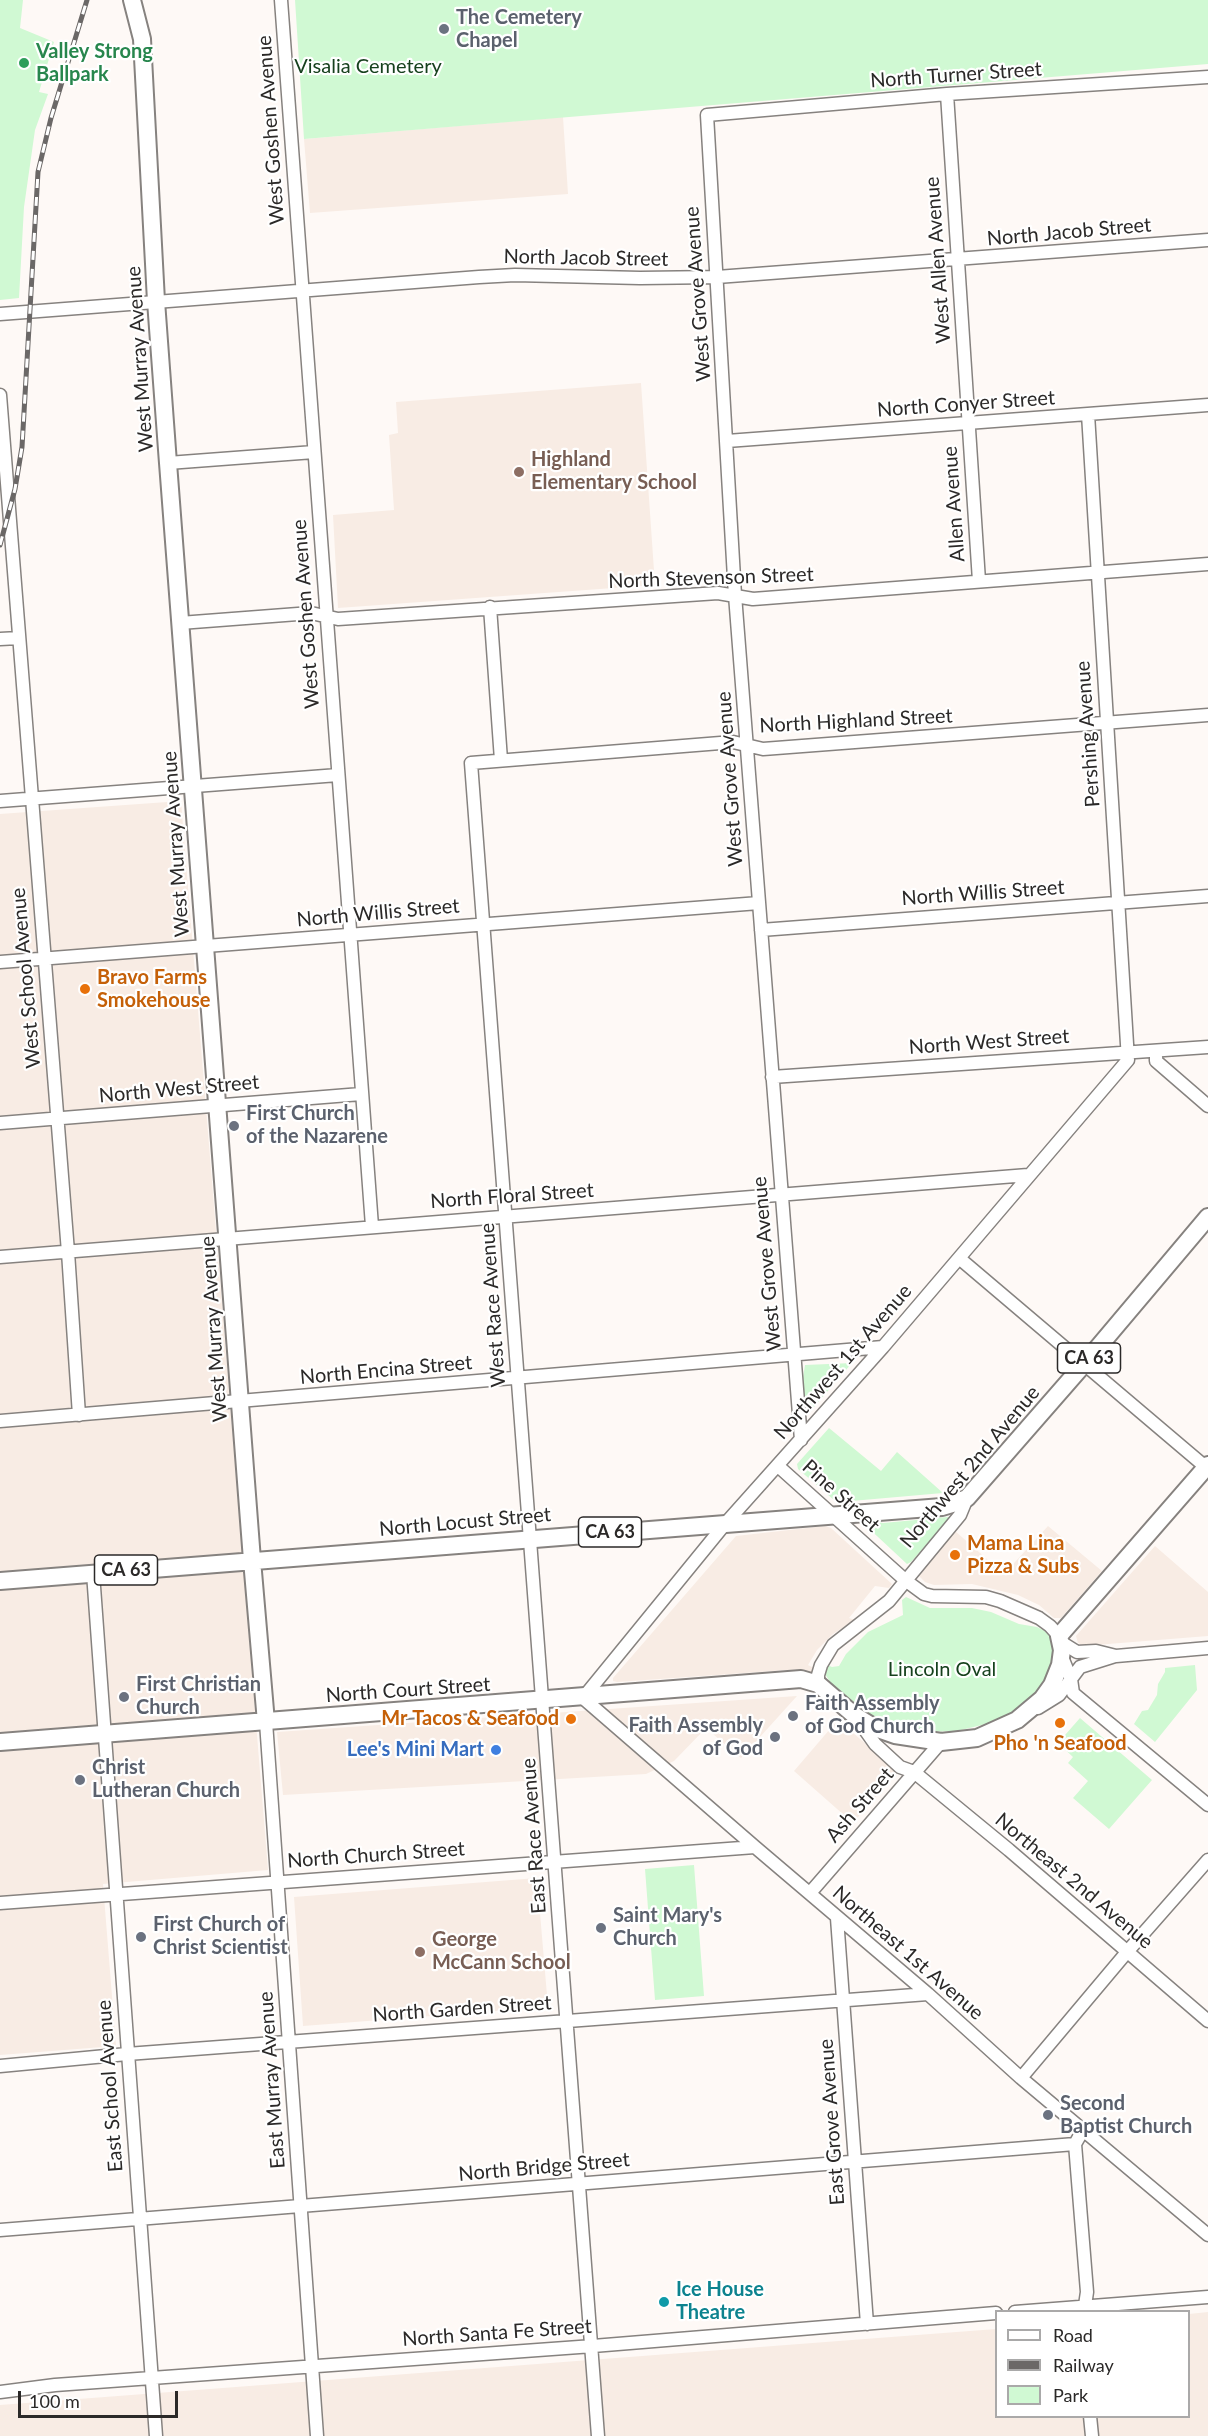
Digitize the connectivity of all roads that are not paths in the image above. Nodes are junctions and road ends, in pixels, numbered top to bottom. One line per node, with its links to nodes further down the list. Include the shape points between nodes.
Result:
1 (132, 0): 10 (main road, West Murray Avenue, via 142,39)
2 (281, 0): 9 (street, West Goshen Avenue)
3 (1208, 77): 4 (street, North Turner Street)
4 (947, 94): 5 (street, North Turner Street); 7 (street, West Allen Avenue)
5 (707, 115): 8 (street, West Grove Avenue)
6 (1208, 240): 7 (street, North Jacob Street)
7 (957, 260): 8 (street, North Jacob Street); 15 (street, West Allen Avenue)
8 (717, 277): 9 (street, North Jacob Street, via 515,274); 16 (street, West Grove Avenue)
9 (302, 289): 10 (street, North Jacob Street); 17 (street, West Goshen Avenue)
10 (156, 301): 11 (street, North Jacob Street); 18 (main road, West Murray Avenue)
11 (0, 314)
12 (0, 395): 19 (street, West School Avenue)
13 (1208, 405): 14 (street, North Conyer Street)
14 (1089, 414): 15 (street, North Conyer Street); 21 (street, Pershing Avenue)
15 (968, 423): 16 (street, North Conyer Street); 22 (street, Allen Avenue)
16 (727, 441): 23 (street, West Grove Avenue)
17 (314, 452): 18 (street); 25 (street, West Goshen Avenue)
18 (168, 463): 26 (main road, West Murray Avenue)
19 (3, 475): 27 (street, West School Avenue)
20 (1208, 564): 21 (street, North Stevenson Street)
21 (1098, 572): 22 (street, North Stevenson Street); 30 (street, Pershing Avenue)
22 (979, 581): 23 (street, North Stevenson Street, via 753,599)
23 (735, 595): 24 (street, North Stevenson Street); 31 (street, West Grove Avenue)
24 (490, 607): 25 (street, North Stevenson Street, via 338,619); 32 (street)
25 (326, 616): 26 (street, North Stevenson Street, via 311,613); 34 (street, West Goshen Avenue)
26 (180, 623): 35 (main road, West Murray Avenue)
27 (19, 638): 28 (street); 36 (street, West School Avenue)
28 (0, 639)
29 (1208, 715): 30 (street, North Highland Street)
30 (1107, 723): 31 (street, North Highland Street, via 763,749); 40 (street, Pershing Avenue)
31 (747, 746): 32 (street, North Highland Street, via 733,742); 39 (street, West Grove Avenue)
32 (501, 760): 33 (street, North Highland Street)
33 (471, 763): 41 (street, West Race Avenue)
34 (338, 775): 35 (street); 43 (street, West Goshen Avenue)
35 (192, 786): 36 (street); 44 (main road, West Murray Avenue)
36 (32, 799): 37 (street); 45 (street, West School Avenue)
37 (0, 801)
38 (1208, 896): 40 (street, North Willis Street)
39 (759, 903): 41 (street, North Willis Street); 42 (street, West Grove Avenue)
40 (1118, 903): 42 (street, North Willis Street); 49 (street, Pershing Avenue)
41 (482, 924): 43 (street, North Willis Street); 58 (street, West Race Avenue)
42 (761, 930): 50 (street, West Grove Avenue)
43 (350, 935): 44 (street, North Willis Street); 51 (street, West Goshen Avenue)
44 (204, 946): 45 (street, North Willis Street); 52 (main road, West Murray Avenue)
45 (44, 958): 46 (street, North Willis Street); 54 (street, West School Avenue)
46 (0, 962)
47 (1208, 1047): 48 (street, North West Street)
48 (1156, 1051): 49 (street, North West Street); 53 (street, via 1156,1061)
49 (1128, 1052): 50 (street, North West Street); 56 (street, Northwest 1st Avenue, via 1128,1059)
50 (772, 1077): 57 (street, West Grove Avenue)
51 (361, 1094): 52 (street, North West Street); 60 (street, West Goshen Avenue)
52 (218, 1105): 54 (street, North West Street); 61 (main road, West Murray Avenue)
53 (1208, 1106)
54 (57, 1119): 55 (street, North West Street); 62 (street, West School Avenue)
55 (0, 1123)
56 (1028, 1175): 57 (street, North Floral Street); 64 (street, Northwest 1st Avenue)
57 (782, 1195): 58 (street, North Floral Street); 66 (street, West Grove Avenue)
58 (506, 1216): 60 (street, North Floral Street); 68 (street, West Race Avenue)
59 (1208, 1217): 67 (main road, Northwest 2nd Avenue / CA 63)
60 (372, 1226): 61 (street, North Floral Street)
61 (228, 1239): 62 (street, North Floral Street); 69 (main road, West Murray Avenue)
62 (68, 1252): 63 (street, North Floral Street); 70 (street, West School Avenue)
63 (0, 1257)
64 (959, 1258): 65 (street, Northwest 1st Avenue); 67 (street)
65 (884, 1347): 66 (street, North Encina Street); 72 (street, Northwest 1st Avenue)
66 (794, 1355): 68 (street, North Encina Street); 72 (street, West Grove Avenue)
67 (1084, 1364): 74 (street); 75 (main road, Northwest 2nd Avenue / CA 63)
68 (518, 1378): 69 (street, North Encina Street); 78 (street, West Race Avenue)
69 (241, 1402): 70 (street, North Encina Street); 79 (main road, West Murray Avenue)
70 (79, 1415): 71 (street, North Encina Street)
71 (0, 1421)
72 (801, 1440): 73 (street, Northwest 1st Avenue)
73 (778, 1466): 76 (street, Pine Street); 77 (street, Northwest 1st Avenue)
74 (1207, 1467): 83 (main road)
75 (967, 1498): 76 (main road, North Locust Street / CA 63, via 942,1507); 81 (street, Northwest 2nd Avenue, via 960,1515)
76 (832, 1515): 77 (main road, North Locust Street / CA 63); 81 (street, Pine Street)
77 (725, 1524): 78 (main road, North Locust Street / CA 63); 90 (street, Northwest 1st Avenue)
78 (530, 1538): 79 (main road, North Locust Street / CA 63); 91 (street, West Race Avenue)
79 (252, 1560): 80 (main road, North Locust Street / CA 63); 94 (main road, West Murray Avenue)
80 (93, 1573): 82 (main road, North Locust Street / CA 63); 95 (street)
81 (905, 1580): 83 (street, via 932,1596 1000,1601 1039,1618); 87 (street, via 889,1601 833,1645 821,1665)
82 (0, 1581)
83 (1060, 1645): 85 (street, via 1077,1652); 86 (street); 92 (main road, via 1052,1685)
84 (1208, 1648): 85 (street)
85 (1116, 1656): 86 (street, via 1080,1667)
86 (1071, 1679): 88 (street); 89 (street)
87 (818, 1684): 90 (main road, North Court Street, via 801,1679); 93 (main road)
88 (1073, 1693): 89 (street); 99 (street)
89 (1059, 1695): 92 (street)
90 (583, 1698): 91 (main road, North Court Street); 100 (street, Northeast 1st Avenue)
91 (543, 1701): 94 (main road, North Court Street); 102 (street, East Race Avenue)
92 (1025, 1714): 97 (main road, via 977,1738)
93 (854, 1715): 97 (main road, via 895,1735); 98 (street, Northeast 2nd Avenue, via 875,1744 900,1767)
94 (266, 1722): 95 (main road, North Court Street); 103 (street, East Murray Avenue)
95 (104, 1733): 96 (main road, North Court Street); 105 (street, East School Avenue)
96 (0, 1742)
97 (941, 1742): 98 (street, Ash Street)
98 (914, 1772): 104 (street, Ash Street); 108 (street, Northeast 2nd Avenue)
99 (1208, 1805)
100 (755, 1847): 102 (street, North Church Street); 104 (street, Northeast 1st Avenue)
101 (1208, 1860): 108 (street)
102 (555, 1862): 103 (street, North Church Street); 111 (street, East Race Avenue)
103 (277, 1881): 105 (street, North Church Street); 113 (street, East Murray Avenue)
104 (810, 1893): 107 (street, Northeast 1st Avenue)
105 (117, 1894): 106 (street, North Church Street); 114 (street, East School Avenue)
106 (0, 1903)
107 (837, 1918): 109 (street, Northeast 1st Avenue); 110 (street, East Grove Avenue)
108 (1127, 1952): 112 (street, Northeast 2nd Avenue); 116 (street)
109 (928, 1994): 110 (street, North Garden Street); 116 (street, Northeast 1st Avenue)
110 (842, 2000): 111 (street, North Garden Street); 119 (street, East Grove Avenue)
111 (567, 2021): 113 (street, North Garden Street); 120 (street, East Race Avenue)
112 (1208, 2021)
113 (289, 2042): 114 (street, North Garden Street); 121 (street, East Murray Avenue)
114 (127, 2054): 115 (street, North Garden Street); 122 (street, East School Avenue)
115 (0, 2066)
116 (1021, 2078): 117 (street, Northeast 1st Avenue)
117 (1083, 2130): 118 (street); 124 (street, Northeast 1st Avenue)
118 (1075, 2144): 119 (street, North Bridge Street); 126 (street, via 1087,2292)
119 (855, 2161): 120 (street, North Bridge Street); 129 (street, East Grove Avenue)
120 (579, 2184): 121 (street, North Bridge Street); 130 (street, East Race Avenue)
121 (301, 2205): 122 (street, North Bridge Street); 131 (street, East Murray Avenue)
122 (139, 2220): 123 (street, North Bridge Street); 132 (street, East School Avenue)
123 (0, 2230)
124 (1208, 2235)
125 (1208, 2297): 126 (street)
126 (1084, 2309): 127 (street)
127 (1061, 2310)
128 (995, 2313): 129 (street, North Santa Fe Street)
129 (867, 2324): 130 (street, North Santa Fe Street)
130 (593, 2346): 131 (street, North Santa Fe Street); 137 (street, East Race Avenue)
131 (310, 2366): 132 (street, North Santa Fe Street); 136 (street, East Murray Avenue)
132 (152, 2378): 133 (street, North Santa Fe Street); 135 (street, East School Avenue)
133 (0, 2392)
134 (1090, 2418): 138 (street)
135 (156, 2436)
136 (317, 2436)
137 (598, 2436)
138 (1092, 2436)

